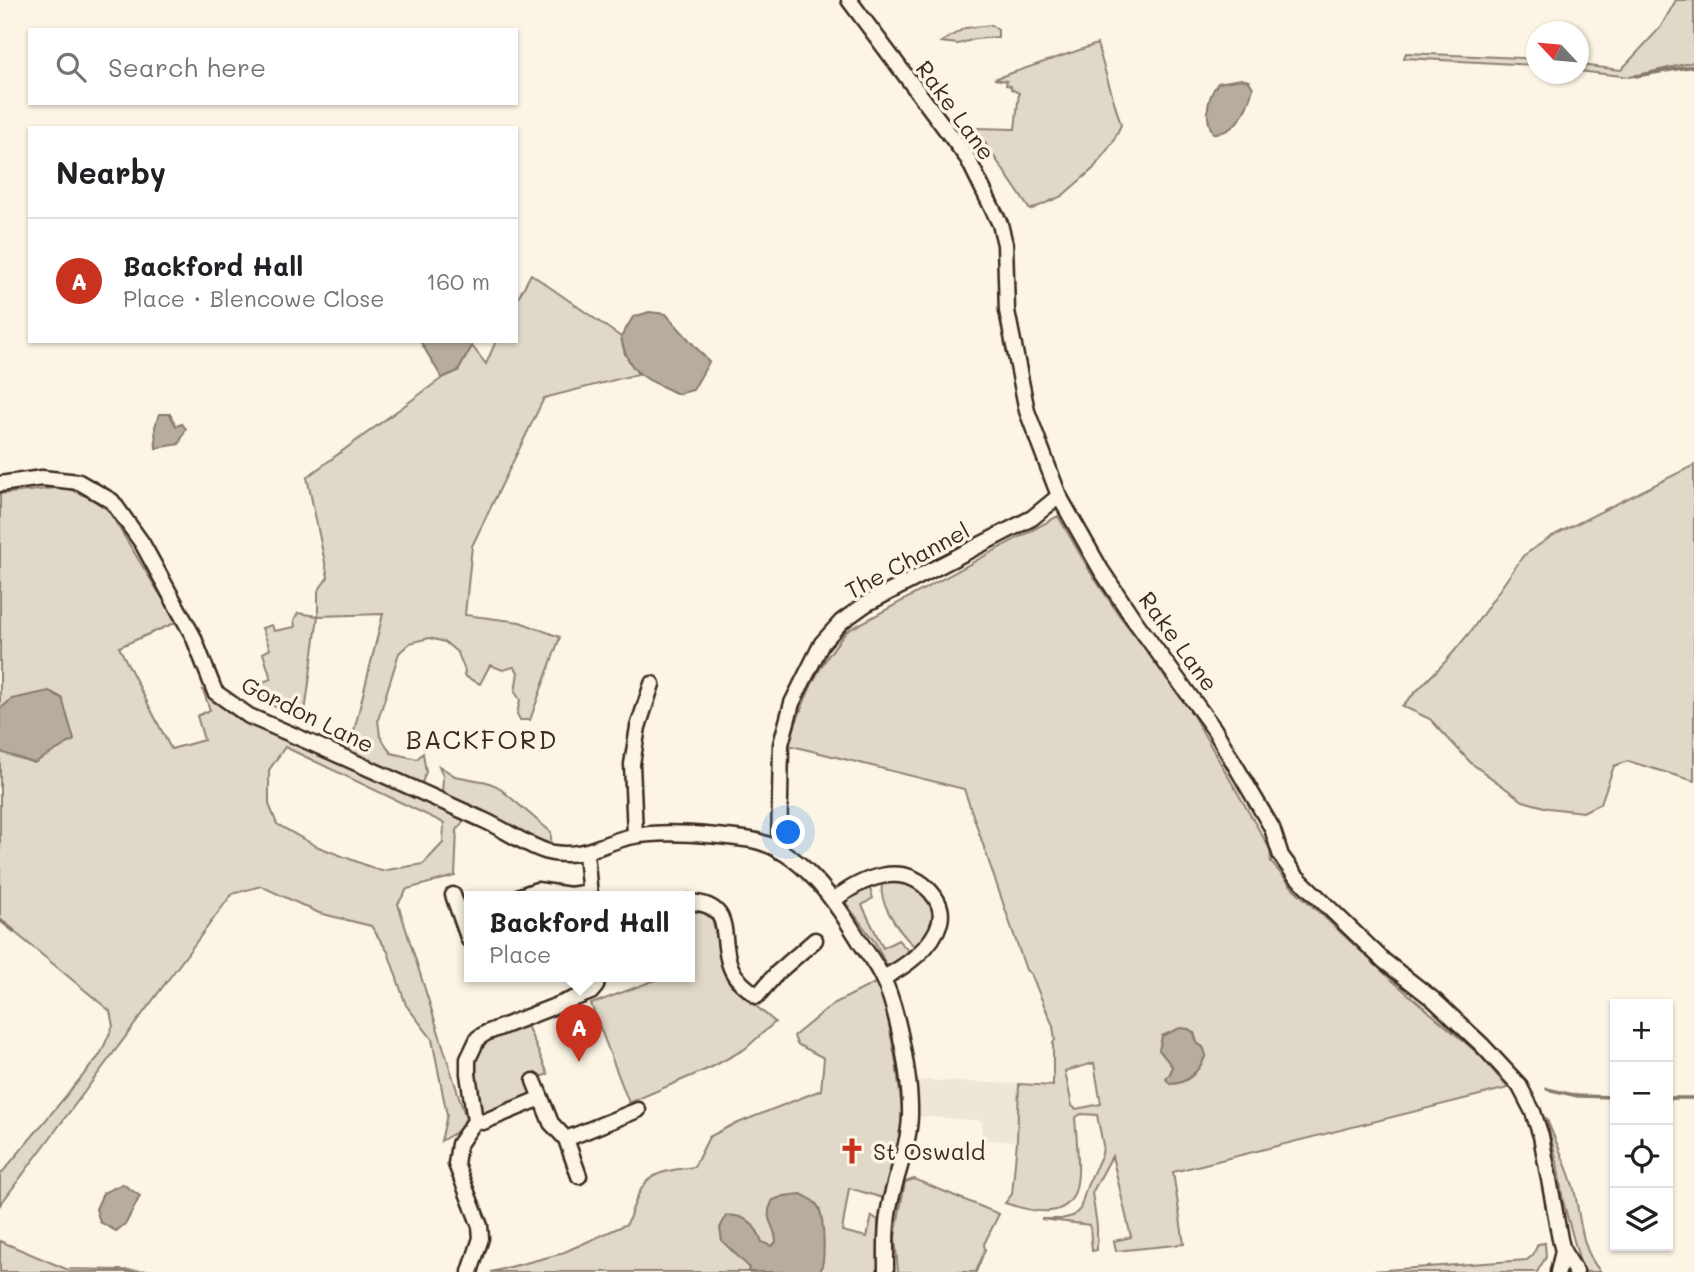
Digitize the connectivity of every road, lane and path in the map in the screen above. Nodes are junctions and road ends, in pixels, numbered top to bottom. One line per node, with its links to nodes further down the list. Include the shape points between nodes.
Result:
1 (849, 0): 3 (street, Rake Lane, via 968,159 1000,224 1007,311 1027,411)
2 (0, 484): 7 (street, Gordon Lane, via 43,478 79,482 112,501 142,543 188,626 215,692 249,716 548,852)
3 (1059, 496): 6 (street, The Channel, via 1032,518 866,604 821,643 792,703 781,744); 22 (street, Rake Lane, via 1101,570 1214,729 1295,876 1384,961 1434,1000 1519,1085 1541,1136)
4 (652, 684): 5 (street, via 632,764)
5 (635, 835): 6 (street, Gordon Lane, via 747,839); 7 (street, Gordon Lane)
6 (779, 851): 10 (street, Gordon Lane)
7 (586, 853): 8 (street)
8 (590, 891)
9 (453, 895): 12 (street)
10 (834, 900): 14 (street); 14 (street, via 852,886 891,874 916,878 936,898 940,923 933,936 917,955)
11 (695, 902): 13 (street, via 715,908 723,922 731,967 757,996)
12 (464, 920)
13 (816, 940)
14 (883, 978): 24 (street, via 897,1023 910,1116 887,1220)
15 (597, 982): 19 (street, via 591,992 478,1038 468,1059)
16 (534, 1082): 17 (street)
17 (541, 1098): 19 (street, via 483,1122); 20 (street, via 551,1123)
18 (638, 1110): 20 (street)
19 (475, 1121): 23 (street, via 459,1144 456,1164 480,1226 481,1238)
20 (566, 1139): 21 (street)
21 (579, 1176)
22 (1563, 1251): 25 (street, Rake Lane); 26 (street, Rake Lane)
23 (470, 1272)
24 (886, 1272)
25 (1558, 1272)
26 (1576, 1272)

